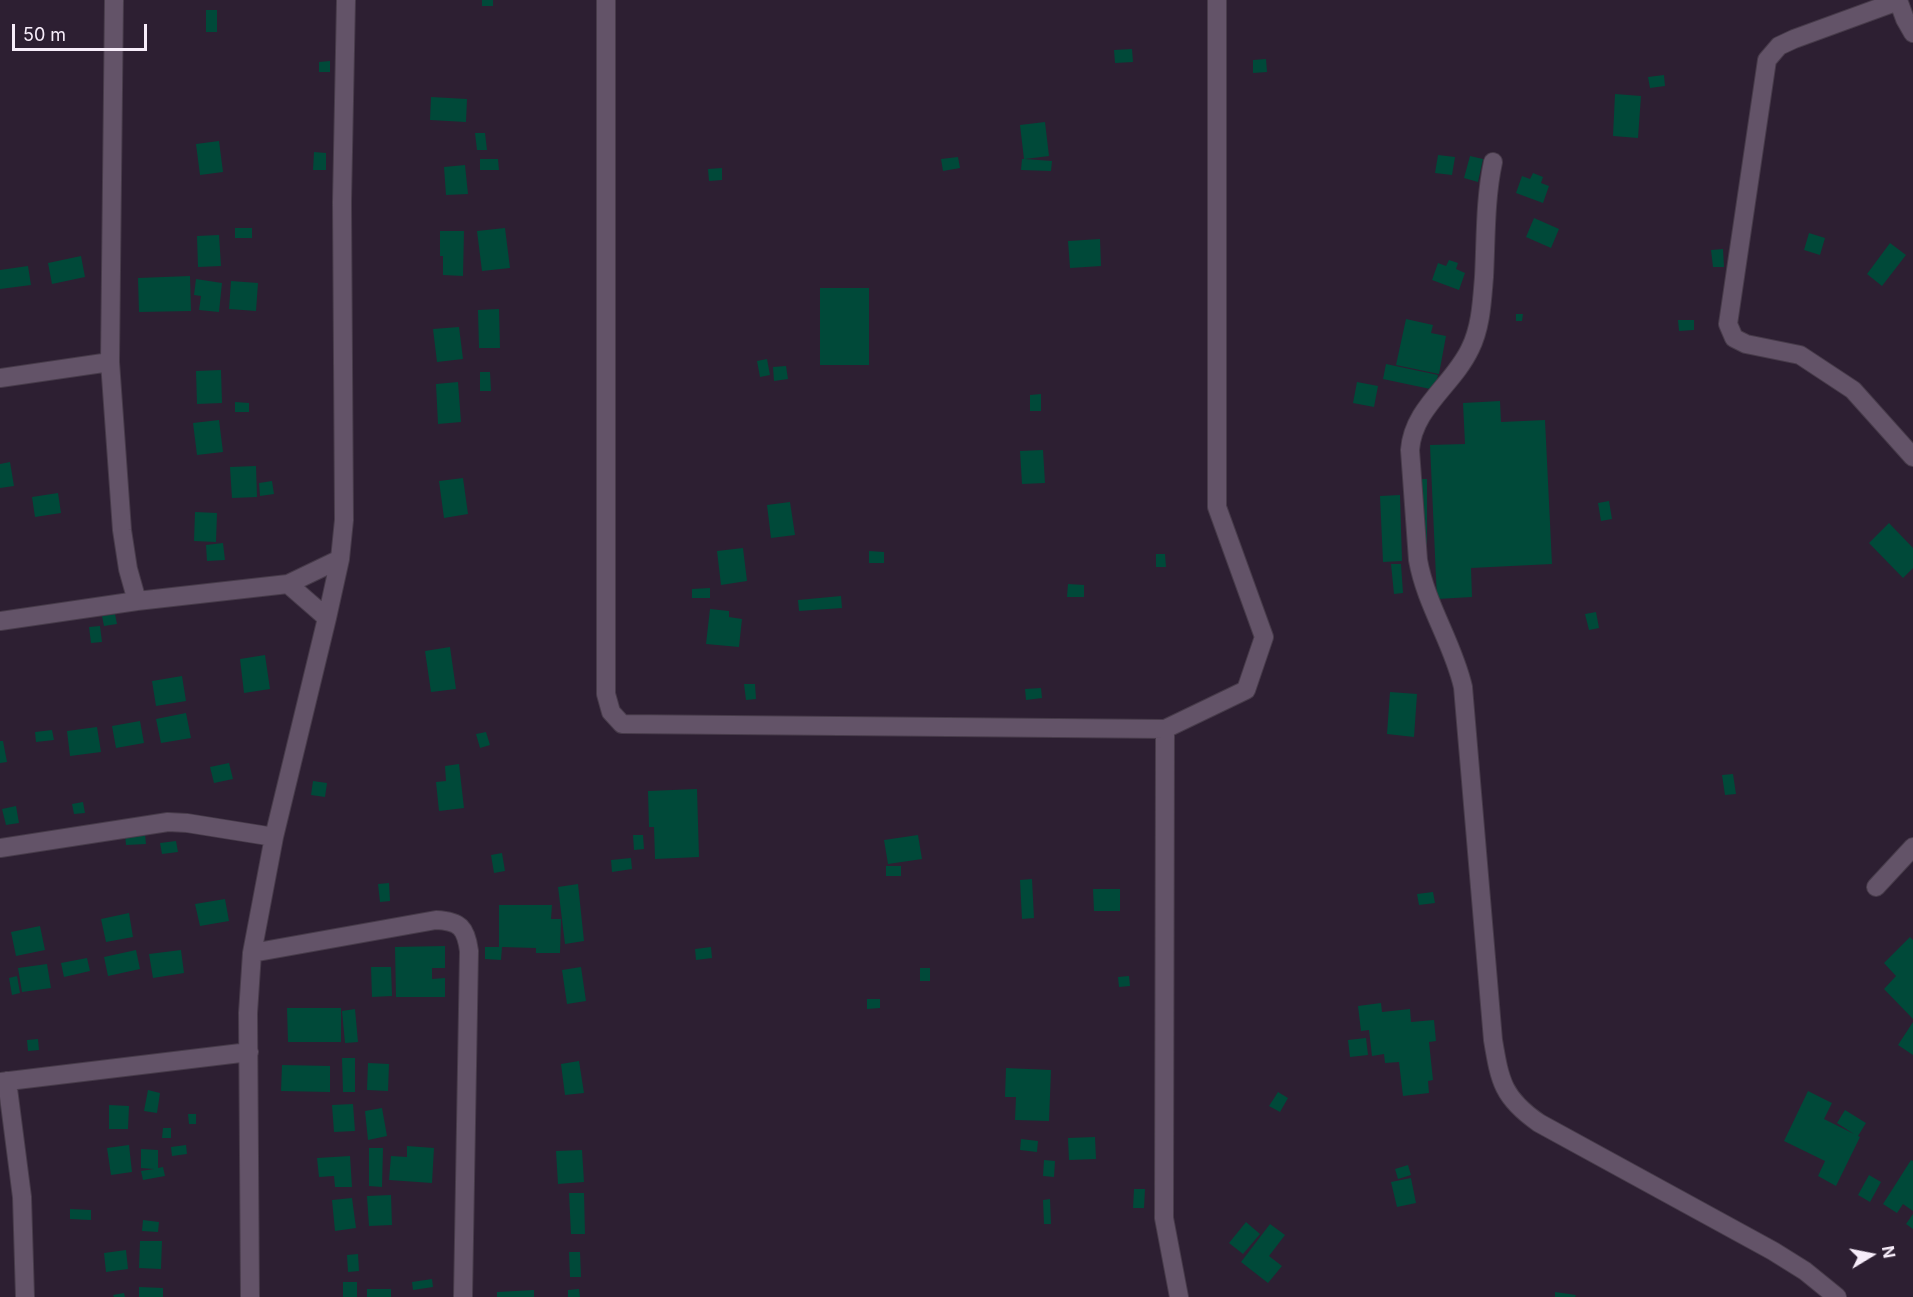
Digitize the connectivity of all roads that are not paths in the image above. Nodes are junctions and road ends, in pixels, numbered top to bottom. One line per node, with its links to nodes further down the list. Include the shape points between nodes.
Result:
1 (114, 0): 8 (street)
2 (346, 0): 11 (street, via 342,202 345,501)
3 (606, 0): 16 (street, via 606,694 611,712 622,724)
4 (1217, 0): 16 (street, via 1217,507 1264,637 1246,690)
5 (1898, 0): 6 (street); 10 (street, via 1794,39 1779,46 1767,60 1728,324 1734,338 1800,355 1853,390)
6 (1913, 33)
7 (1493, 162): 28 (street, via 1482,303 1472,347 1417,422 1410,450 1420,575 1459,668 1463,687 1493,1040 1501,1079 1514,1102 1539,1123 1773,1251)
8 (110, 362): 9 (street); 13 (street, via 122,530)
9 (0, 378)
10 (1913, 457)
11 (340, 559): 12 (street); 14 (street)
12 (288, 584): 13 (street); 14 (street)
13 (137, 601): 15 (street)
14 (327, 618): 17 (street)
15 (0, 621)
16 (1166, 729): 27 (street, via 1164,1218)
17 (274, 837): 19 (street, via 168,822); 21 (street)
18 (1913, 846): 20 (street)
19 (0, 848)
20 (1876, 887)
21 (252, 953): 22 (street); 26 (street, via 436,920 460,926 467,936)
22 (249, 1052): 23 (street); 25 (street)
23 (3, 1082): 24 (street, via 22,1197)
24 (25, 1297)
25 (250, 1297)
26 (463, 1297)
27 (1179, 1297)
28 (1837, 1297)

